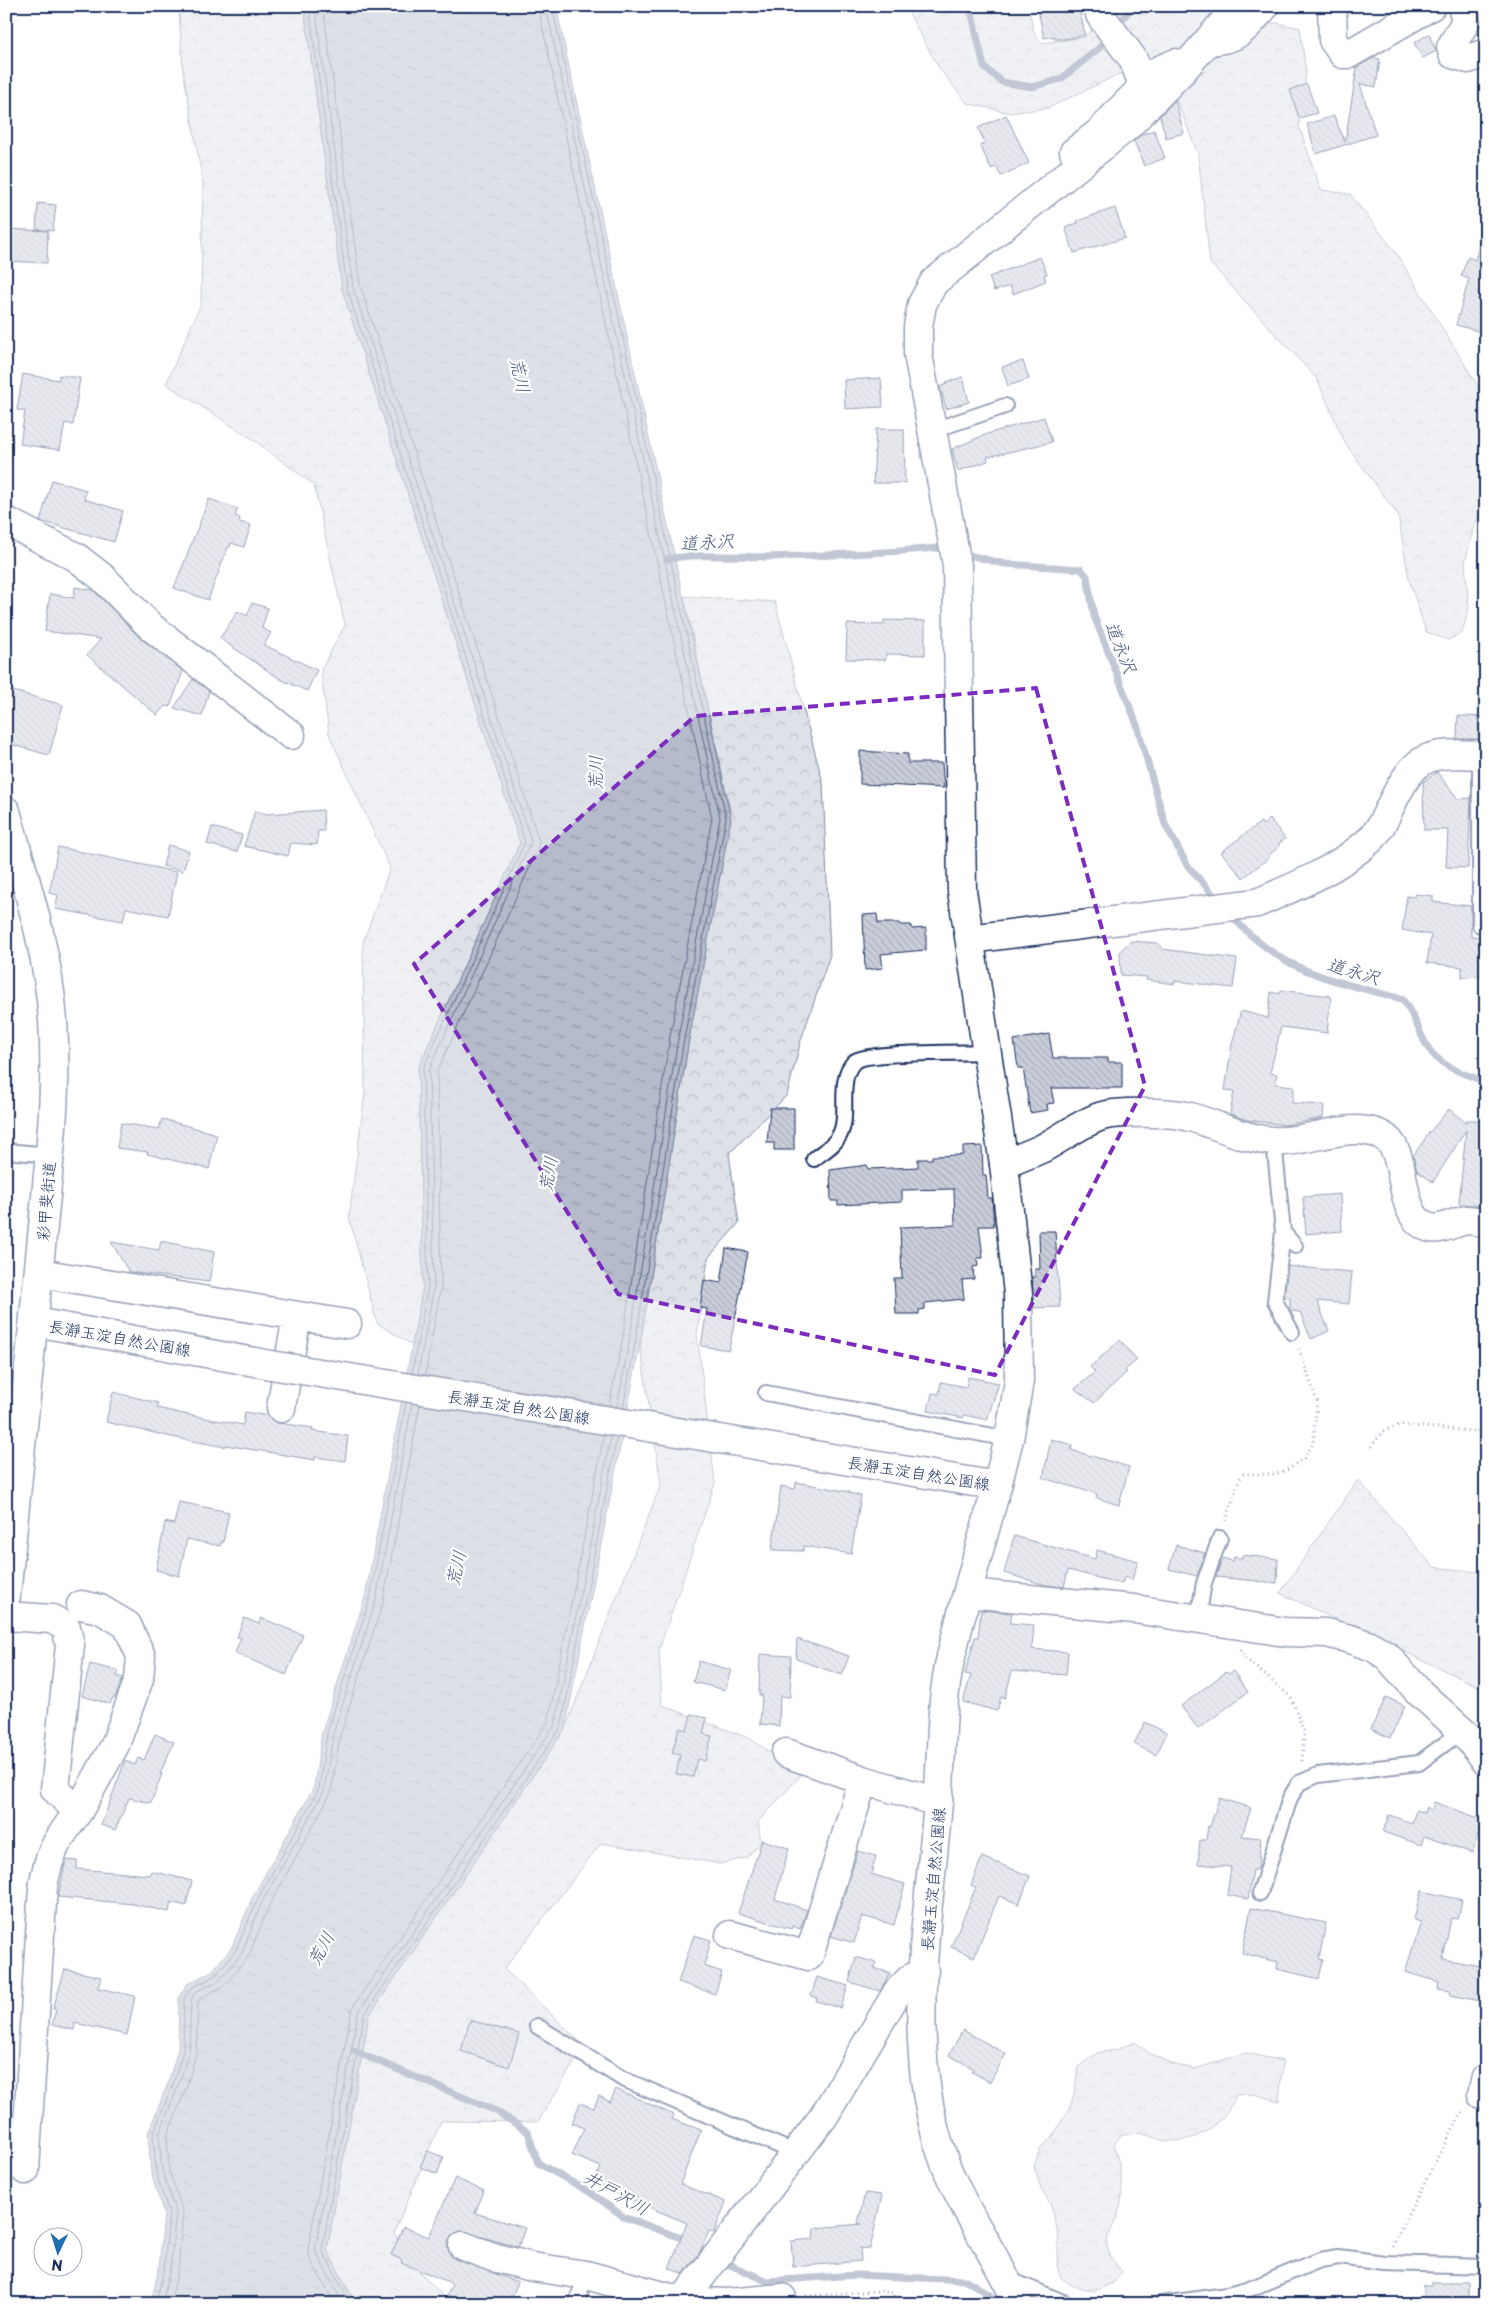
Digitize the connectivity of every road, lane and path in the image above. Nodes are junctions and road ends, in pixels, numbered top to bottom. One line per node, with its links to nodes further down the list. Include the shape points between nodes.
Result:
1 (1102, 6): 10 (main road, via 1100,15 1133,59)
2 (1238, 6): 7 (main road)
3 (1265, 6): 7 (main road, via 1242,32 1226,40)
4 (1332, 6): 5 (main road, via 1333,40 1343,54 1349,54)
5 (1431, 6)
6 (1462, 6): 8 (main road, via 1466,21 1451,47 1453,54 1468,59)
7 (1208, 41): 9 (main road)
8 (1486, 52)
9 (1186, 66): 10 (main road, via 1176,63); 11 (main road, via 1129,125)
10 (1142, 82): 11 (main road, via 1138,92 1107,124 1065,160)
11 (1064, 179): 13 (main road, via 934,282 922,304 918,327 920,372)
12 (1005, 406): 13 (lane)
13 (931, 431): 19 (main road, via 957,565 962,891)
14 (6, 521): 15 (main road, via 76,556 103,578 151,627)
15 (290, 734)
16 (1483, 755): 18 (lane); 19 (main road, via 1441,754 1415,765 1402,782 1372,838 1341,862 1257,903)
17 (6, 811): 23 (main road, 彩甲斐街道, via 37,922 48,978 55,1068)
18 (1480, 925)
19 (970, 939): 20 (main road)
20 (987, 1052): 24 (lane, via 889,1055 861,1058 854,1062 846,1082 840,1135 833,1145); 25 (main road)
21 (1274, 1141): 25 (main road, via 1252,1138 1185,1116 1134,1113 1101,1116 1043,1148); 26 (main road, via 1360,1130 1383,1136 1398,1155 1408,1205 1418,1222 1432,1228 1466,1220); 27 (lane)
22 (6, 1151): 23 (lane)
23 (50, 1156): 29 (main road, 彩甲斐街道)
24 (814, 1159)
25 (1004, 1164): 37 (main road, via 1018,1294 1019,1381)
26 (1486, 1223)
27 (1283, 1232): 28 (lane); 33 (lane, via 1276,1300)
28 (1295, 1246)
29 (39, 1273): 30 (main road); 31 (main road, 彩甲斐街道)
30 (297, 1316): 32 (main road); 35 (main road)
31 (35, 1322): 39 (main road, 長瀞玉淀自然公園線, bridge); 41 (main road, 彩甲斐街道)
32 (347, 1324)
33 (1292, 1332): 40 (path, via 1317,1401 1313,1444 1304,1458 1289,1470 1276,1474 1244,1474 1239,1480)
34 (766, 1393): 37 (lane)
35 (281, 1408)
36 (1486, 1432): 38 (path, via 1400,1425 1384,1431)
37 (1009, 1439): 39 (main road)
38 (1371, 1446)
39 (997, 1486): 42 (main road, 長瀞玉淀自然公園線)
40 (1220, 1538): 45 (lane, via 1204,1583)
41 (6, 1590)
42 (968, 1593): 45 (main road, via 1134,1609); 51 (main road, 長瀞玉淀自然公園線, via 949,1668)
43 (81, 1605): 52 (main road, via 100,1609 127,1625 141,1656 138,1679 115,1745)
44 (6, 1616): 52 (main road, via 52,1618 66,1627 70,1645 55,1789)
45 (1208, 1621): 46 (main road, via 1285,1632 1326,1633 1373,1646); 50 (path, via 1291,1697 1304,1732)
46 (1462, 1731): 48 (main road); 50 (lane, via 1419,1763 1318,1775)
47 (786, 1752): 49 (main road)
48 (1486, 1760)
49 (862, 1780): 51 (main road); 54 (main road, via 809,1956)
50 (1299, 1783): 53 (lane, via 1290,1798)
51 (938, 1802): 55 (main road, 長瀞玉淀自然公園線)
52 (78, 1812): 59 (main road, via 58,1838 48,1860 43,1886)
53 (1260, 1893)
54 (730, 1935)
55 (924, 1971): 58 (main road, via 898,1991 824,2116); 64 (main road, 長瀞玉淀自然公園線, via 921,2057 941,2154 975,2225)
56 (537, 2026): 58 (lane, via 623,2079)
57 (1484, 2089): 61 (path, via 1458,2118)
58 (796, 2153): 67 (main road)
59 (24, 2170)
60 (464, 2246): 63 (main road, via 532,2267)
61 (1384, 2263): 62 (lane); 72 (lane, via 1339,2257 1320,2260 1247,2290)
62 (1486, 2266)
63 (586, 2275): 67 (main road); 68 (lane)
64 (1006, 2278): 70 (main road, 長瀞玉淀自然公園線); 71 (lane)
65 (782, 2298): 66 (main road); 69 (path, via 877,2291 893,2293)
66 (750, 2302): 67 (main road)
67 (681, 2303)
68 (576, 2304)
69 (898, 2304)
70 (1018, 2304)
71 (1068, 2304)
72 (1161, 2304)

